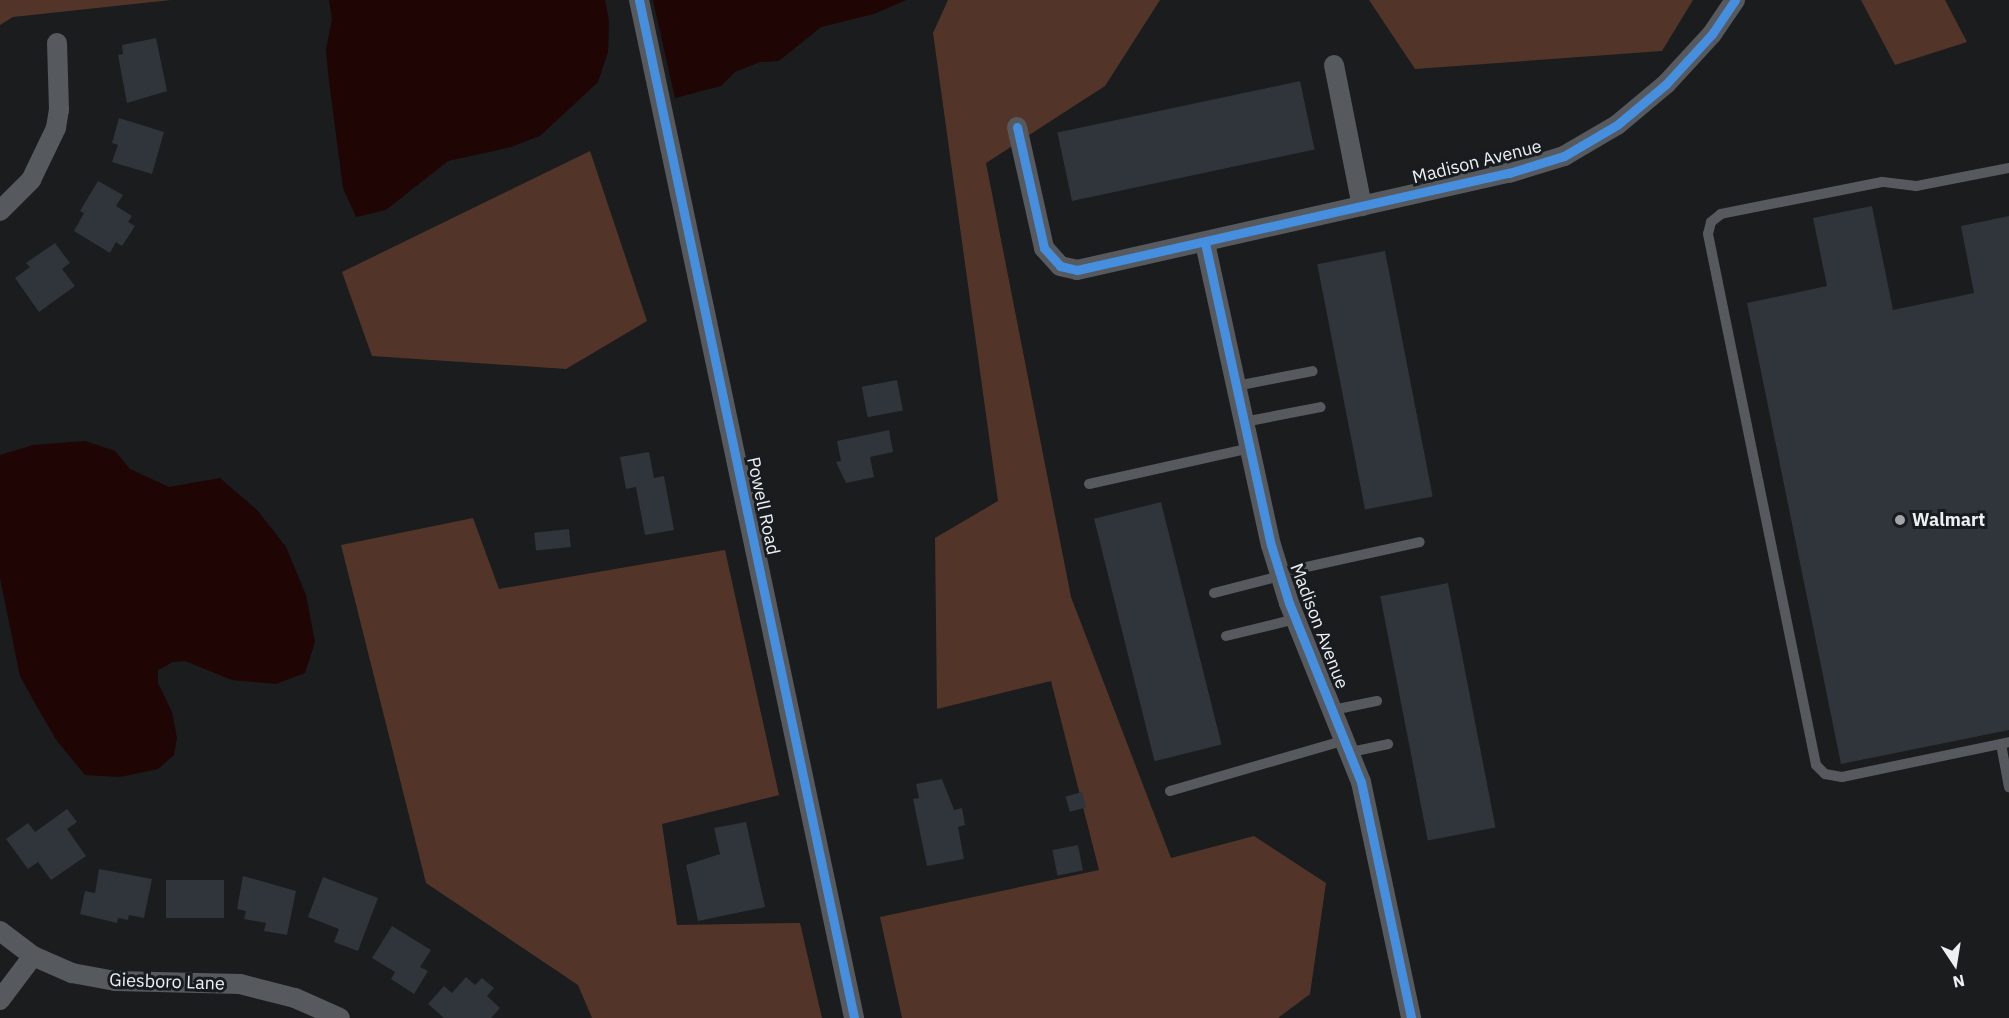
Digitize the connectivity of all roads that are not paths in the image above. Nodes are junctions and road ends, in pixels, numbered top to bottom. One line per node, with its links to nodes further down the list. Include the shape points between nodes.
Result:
1 (639, 0): 32 (street, Powell Road)
2 (1735, 0): 7 (street, Madison Avenue, via 1712,34 1666,84 1617,125 1564,156 1509,173)
3 (57, 43): 8 (street, via 56,128 31,180)
4 (1334, 65): 7 (street)
5 (1017, 127): 9 (street, Madison Avenue, via 1044,248 1060,266 1077,270)
6 (2009, 168): 23 (lane, via 1916,186 1882,182 1721,214 1712,222 1708,234 1816,765 1825,774 1842,777)
7 (1362, 206): 9 (street, Madison Avenue)
8 (0, 211)
9 (1205, 243): 11 (street, Madison Avenue)
10 (1313, 371): 11 (lane)
11 (1236, 386): 13 (street, Madison Avenue)
12 (1321, 407): 13 (lane)
13 (1244, 422): 14 (street, Madison Avenue)
14 (1250, 448): 15 (lane); 17 (street, Madison Avenue)
15 (1089, 484)
16 (1420, 542): 17 (lane)
17 (1280, 575): 18 (lane); 19 (street, Madison Avenue)
18 (1214, 593)
19 (1296, 619): 20 (lane); 22 (street, Madison Avenue)
20 (1226, 636)
21 (1377, 701): 22 (lane)
22 (1333, 710): 25 (street, Madison Avenue)
23 (2005, 743): 26 (lane)
24 (1388, 744): 25 (lane)
25 (1348, 746): 27 (lane); 33 (street, Madison Avenue, via 1361,782)
26 (2009, 787)
27 (1170, 791)
28 (0, 931): 29 (street, Giesboro Lane)
29 (33, 956): 30 (street); 31 (street, Giesboro Lane, via 57,968 101,980 240,984 268,990)
30 (0, 1000)
31 (340, 1018)
32 (854, 1018)
33 (1411, 1018)

